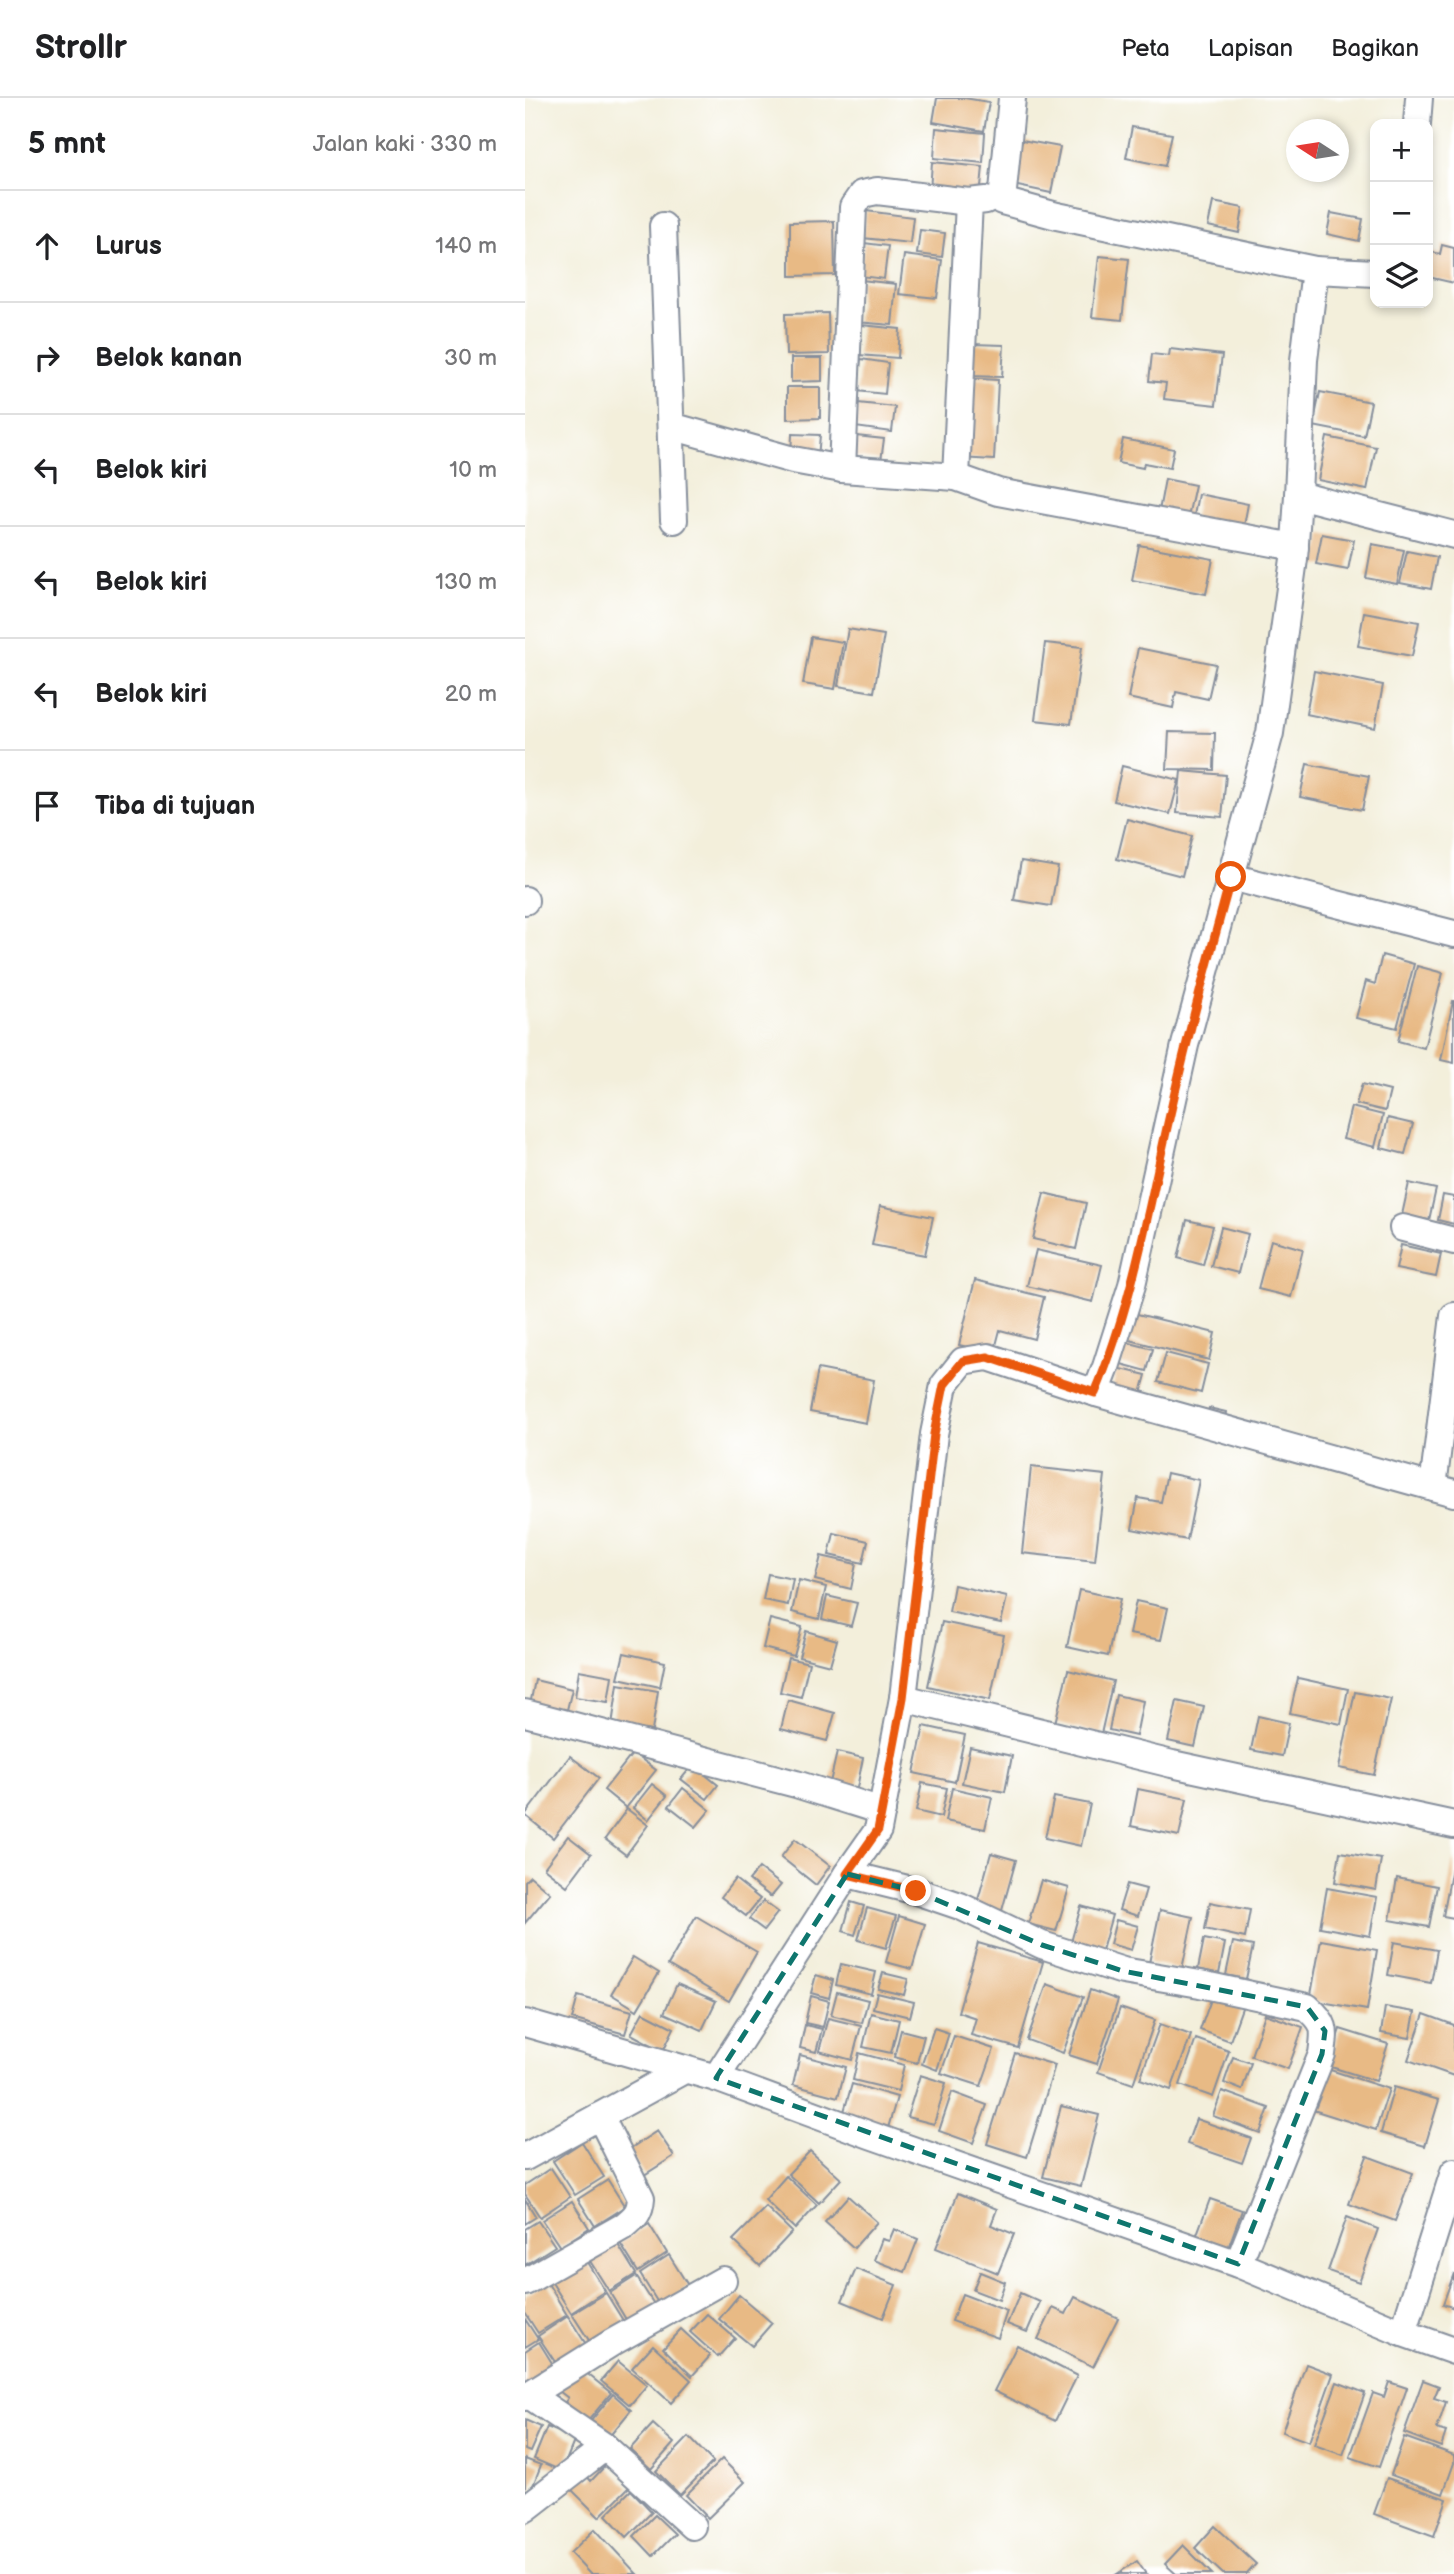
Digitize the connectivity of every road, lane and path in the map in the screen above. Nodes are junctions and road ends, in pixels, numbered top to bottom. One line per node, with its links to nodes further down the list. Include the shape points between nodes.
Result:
1 (1012, 98): 4 (street)
2 (1419, 98): 3 (street)
3 (1417, 119)
4 (1002, 201): 5 (street); 7 (street)
5 (969, 202): 10 (street, via 877,191 862,194 853,207); 11 (street)
6 (663, 226): 9 (street)
7 (1315, 270): 8 (street); 12 (street, via 1304,360)
8 (1370, 273)
9 (671, 426): 10 (street); 13 (street)
10 (842, 469): 11 (street)
11 (955, 477): 15 (street, via 998,492)
12 (1298, 495): 14 (street); 15 (street)
13 (674, 520)
14 (1454, 536)
15 (1295, 547): 16 (street, via 1270,733)
16 (1231, 877): 17 (street); 21 (street, via 1185,1045 1132,1285)
17 (1454, 934)
18 (1403, 1228): 19 (street)
19 (1454, 1241)
20 (1454, 1316): 22 (street)
21 (1095, 1393): 22 (street); 23 (street, via 988,1357 963,1361 944,1385 934,1434)
22 (1443, 1490)
23 (903, 1698): 25 (street); 26 (street, via 1186,1767)
24 (525, 1713): 25 (street)
25 (882, 1811): 27 (street, via 878,1830)
26 (1454, 1825)
27 (847, 1874): 30 (street); 34 (street, via 960,1906 1042,1945 1123,1970 1307,2007 1318,2017 1325,2031 1322,2054)
28 (525, 2023): 29 (street)
29 (684, 2070): 30 (street); 31 (street)
30 (716, 2078): 34 (street)
31 (600, 2116): 32 (street); 36 (street, via 641,2198 640,2210 624,2226)
32 (525, 2157)
33 (1454, 2172): 37 (street)
34 (1238, 2264): 37 (street)
35 (723, 2280): 39 (street)
36 (525, 2282)
37 (1402, 2333): 38 (street)
38 (1454, 2351)
39 (527, 2396): 40 (street)
40 (605, 2447): 41 (street); 42 (street)
41 (525, 2509)
42 (692, 2526)

